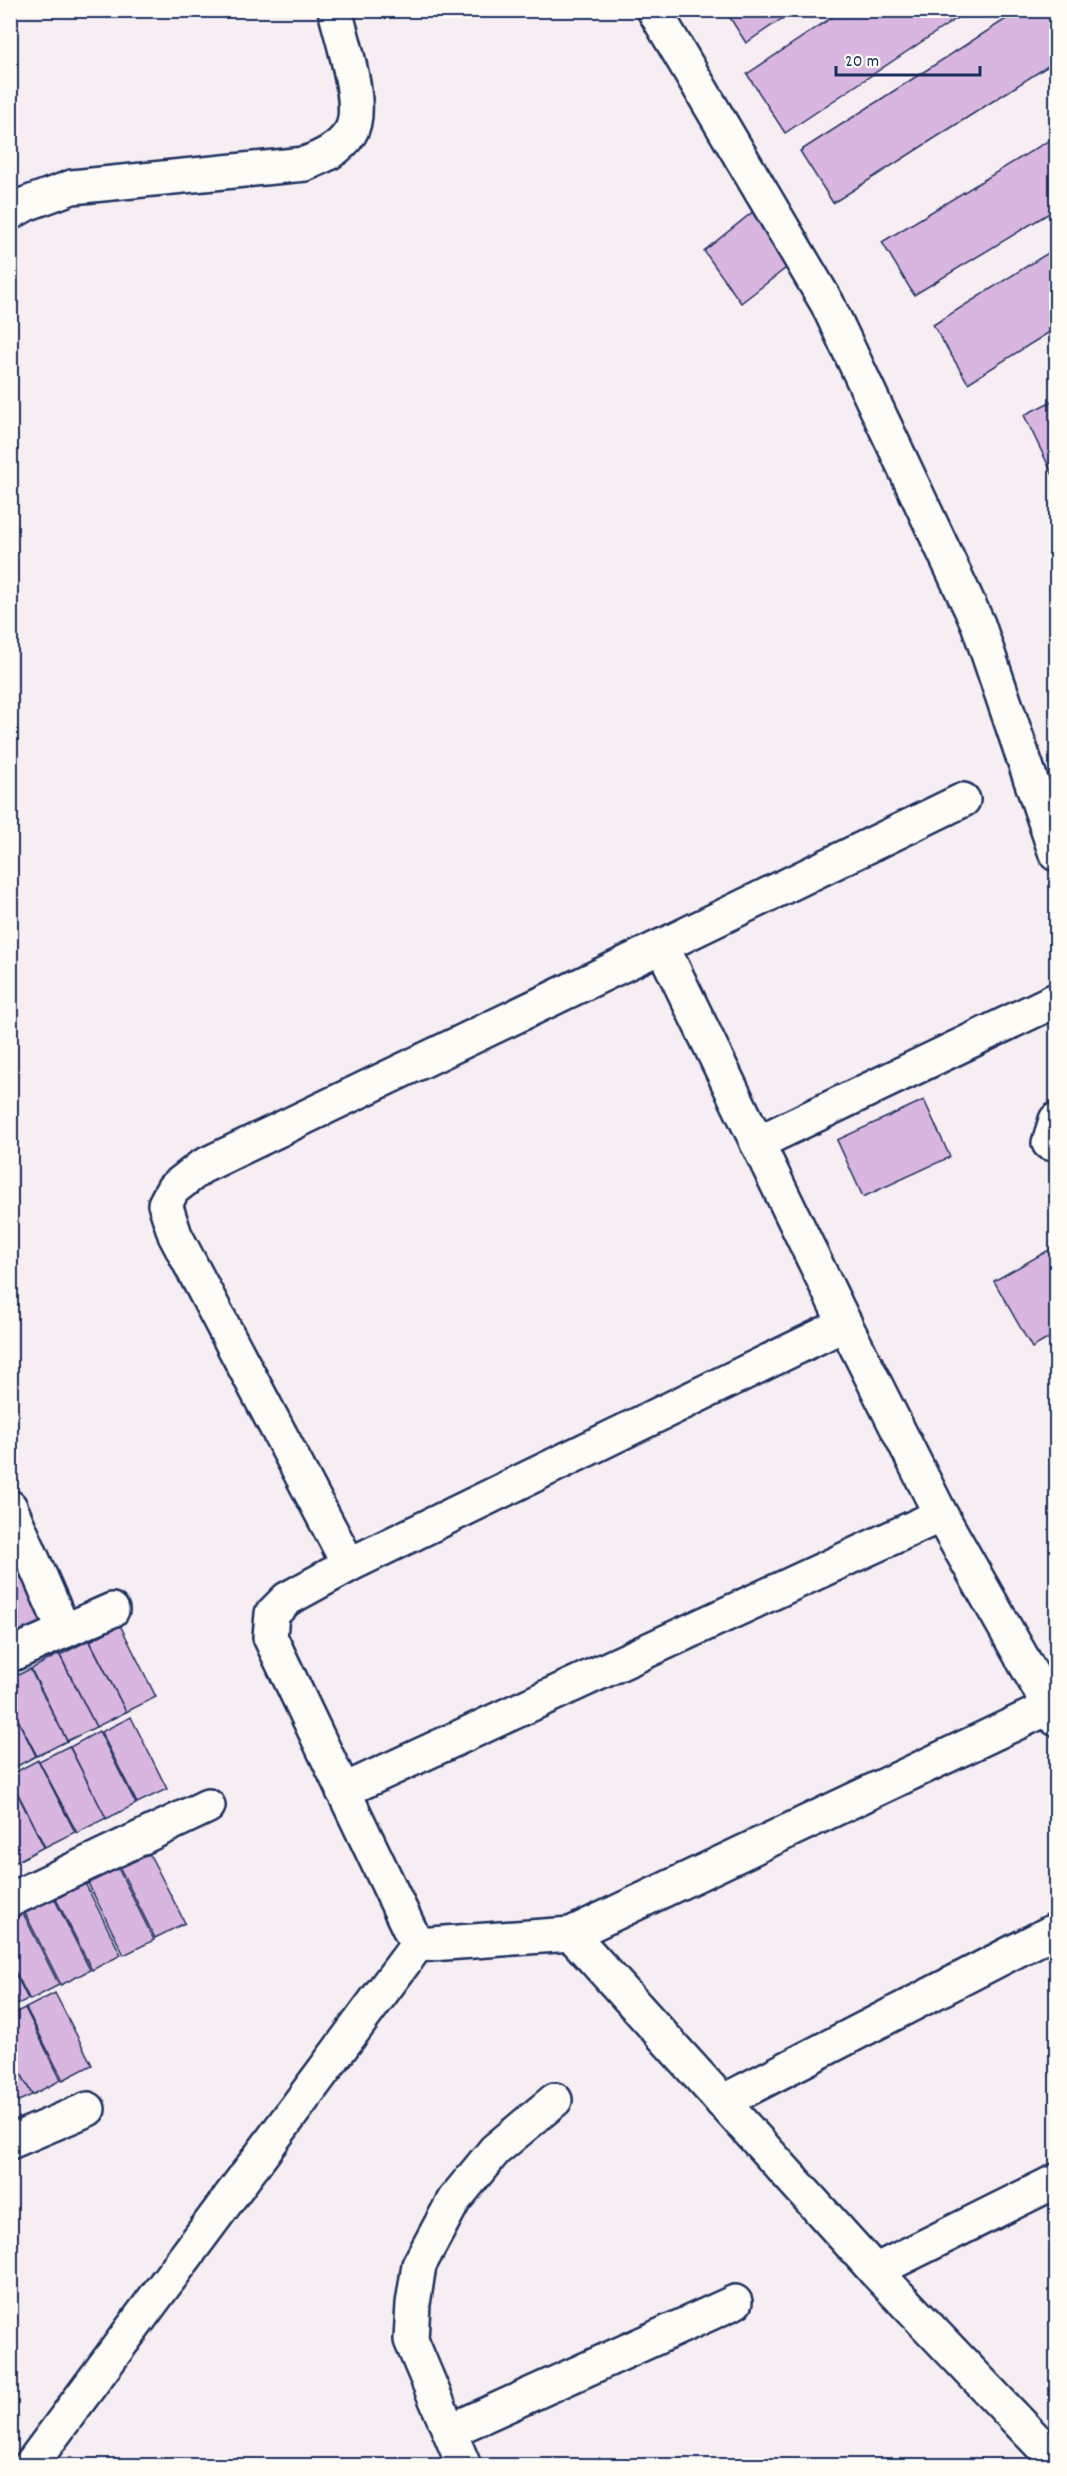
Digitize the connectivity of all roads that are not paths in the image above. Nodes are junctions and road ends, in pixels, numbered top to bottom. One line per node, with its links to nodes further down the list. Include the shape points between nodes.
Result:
1 (335, 10): 3 (street, via 356,110 351,132 332,153 304,164 72,187)
2 (654, 10): 5 (street, via 827,303 978,624)
3 (10, 213)
4 (963, 800): 6 (street)
5 (1056, 854)
6 (662, 946): 8 (street); 12 (street, via 201,1167 172,1189 165,1204 175,1235)
7 (1056, 1000): 8 (street)
8 (757, 1143): 9 (street)
9 (845, 1324): 11 (street); 12 (street)
10 (10, 1507): 14 (street)
11 (941, 1515): 16 (street); 17 (street)
12 (350, 1565): 17 (street, via 287,1599 272,1614 270,1637)
13 (112, 1610): 14 (street)
14 (64, 1631): 15 (street)
15 (10, 1655)
16 (1053, 1713): 21 (street)
17 (343, 1791): 22 (street)
18 (208, 1806): 19 (street)
19 (10, 1900)
20 (1056, 1930): 24 (street)
21 (571, 1934): 22 (street); 24 (street)
22 (417, 1945): 32 (street)
23 (555, 2100): 30 (street, via 495,2150 454,2200 419,2265 411,2340)
24 (722, 2102): 28 (street)
25 (88, 2109): 26 (street)
26 (10, 2142)
27 (1056, 2181): 28 (street)
28 (875, 2271): 31 (street)
29 (735, 2302): 30 (street)
30 (450, 2431): 33 (street)
31 (1053, 2453)
32 (30, 2466)
33 (464, 2466)

